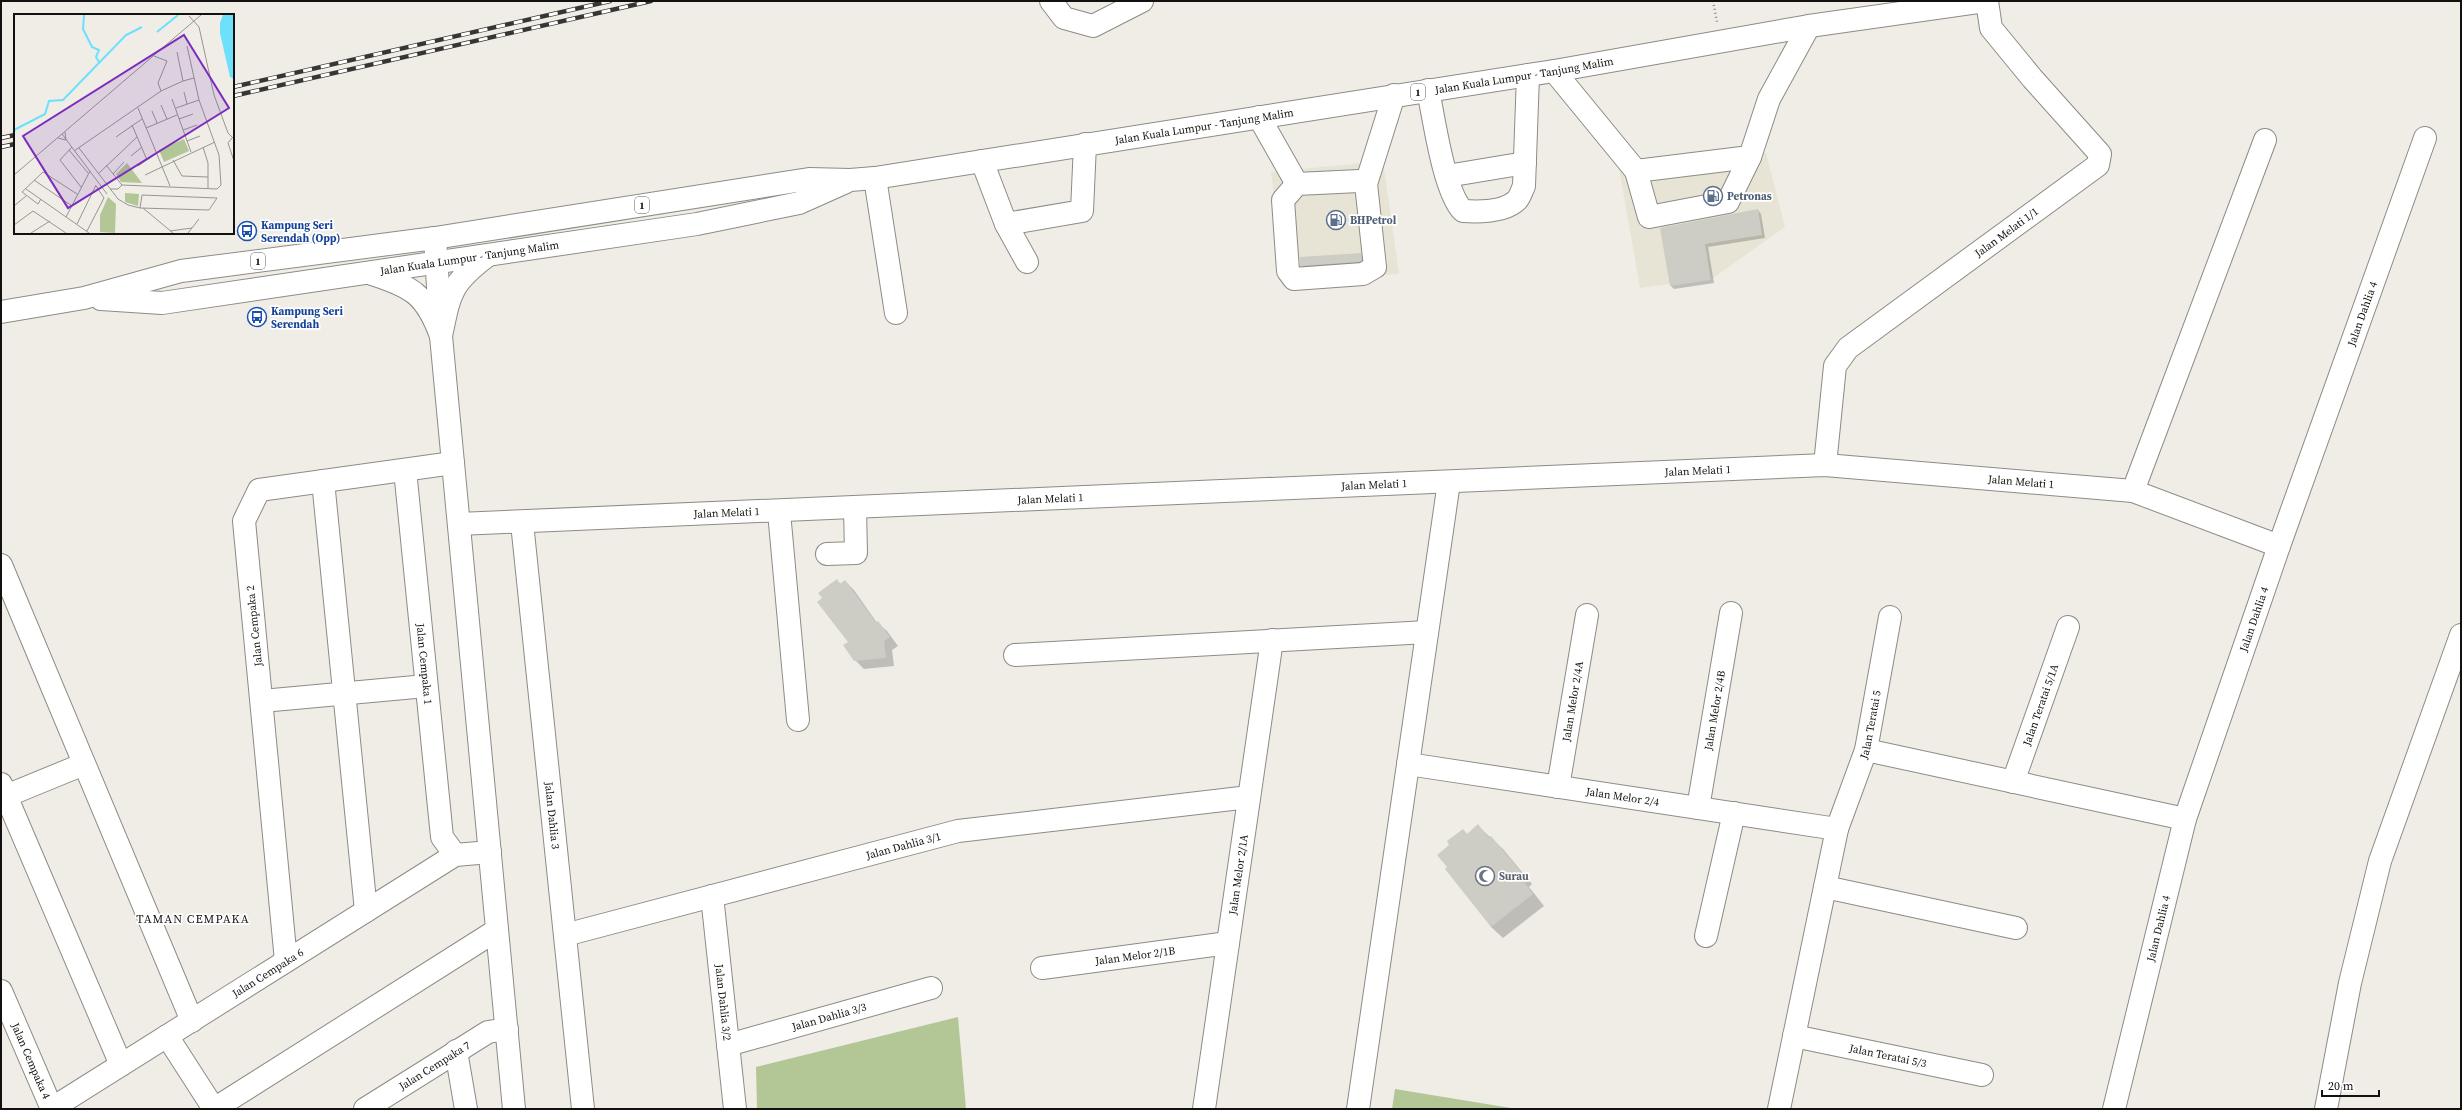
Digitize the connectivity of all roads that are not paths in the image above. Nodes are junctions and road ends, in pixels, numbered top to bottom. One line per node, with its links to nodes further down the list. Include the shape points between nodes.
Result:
1 (1050, 1): 2 (street, via 1064,18 1093,26)
2 (1142, 1)
3 (1986, 1): 4 (street, Jalan Kuala Lumpur - Tanjung Malim / 1); 33 (street, Jalan Melati 1/1, via 1991,28 2100,154 2098,165 1848,348 1835,366)
4 (1809, 26): 5 (street, Jalan Kuala Lumpur - Tanjung Malim / 1); 13 (street, via 1769,99)
5 (1554, 71): 6 (street, Jalan Kuala Lumpur - Tanjung Malim / 1); 16 (street)
6 (1528, 75): 7 (street, Jalan Kuala Lumpur - Tanjung Malim / 1); 15 (street)
7 (1428, 90): 8 (street, Jalan Kuala Lumpur - Tanjung Malim / 1); 17 (street)
8 (1394, 95): 9 (street, Jalan Kuala Lumpur - Tanjung Malim / 1); 21 (street)
9 (1258, 117): 12 (street, Jalan Kuala Lumpur - Tanjung Malim / 1); 20 (street)
10 (2425, 138): 42 (street, Jalan Dahlia 4)
11 (2265, 140): 37 (street)
12 (1085, 144): 14 (street, Jalan Kuala Lumpur - Tanjung Malim / 1); 22 (street, via 1082,211)
13 (1750, 157): 16 (street); 16 (street, via 1728,202 1649,217)
14 (982, 161): 18 (street, Jalan Kuala Lumpur - Tanjung Malim / 1); 22 (street)
15 (1525, 162): 17 (street); 17 (street, via 1524,186 1518,199 1508,206 1476,212 1463,212 1456,204)
16 (1636, 171)
17 (1447, 176)
18 (875, 178): 19 (street, Jalan Kuala Lumpur - Tanjung Malim / 1); 30 (street)
19 (850, 180): 23 (street, Jalan Kuala Lumpur - Tanjung Malim / 1, via 809,179); 24 (street, Jalan Kuala Lumpur - Tanjung Malim / 1, via 799,203 697,224)
20 (1297, 184): 21 (street, via 1359,181); 21 (street, via 1283,200 1288,271 1294,279 1363,274 1375,267)
21 (1366, 184)
22 (1006, 224): 25 (street)
23 (435, 238): 26 (street); 28 (street, Jalan Kuala Lumpur - Tanjung Malim / 1, via 181,271)
24 (488, 255): 26 (street, Jalan Kuala Lumpur - Tanjung Malim / 1); 31 (street, via 463,274 452,291)
25 (1027, 262)
26 (437, 263): 27 (street, Jalan Kuala Lumpur - Tanjung Malim / 1); 31 (street)
27 (369, 273): 28 (street, Jalan Kuala Lumpur - Tanjung Malim / 1, via 162,303); 31 (street, via 400,283 417,295 432,313)
28 (84, 298): 29 (street, Jalan Kuala Lumpur - Tanjung Malim / 1)
29 (1, 312)
30 (896, 313)
31 (441, 336): 32 (street)
32 (453, 463): 34 (street, Jalan Cempaka 2); 41 (street)
33 (1825, 465): 36 (street, Jalan Melati 1); 37 (street, Jalan Melati 1)
34 (405, 470): 35 (street, Jalan Cempaka 2); 54 (street, Jalan Cempaka 1)
35 (323, 481): 55 (street); 56 (street, Jalan Cempaka 2, via 259,490 244,521)
36 (1449, 482): 38 (street, Jalan Melati 1); 49 (street)
37 (2133, 491): 42 (street, Jalan Melati 1)
38 (854, 508): 39 (street, Jalan Melati 1); 43 (street, via 856,553)
39 (779, 512): 40 (street, Jalan Melati 1); 57 (street)
40 (522, 523): 41 (street, Jalan Melati 1); 76 (street, Jalan Dahlia 3)
41 (459, 524): 69 (street)
42 (2279, 546): 67 (street, Jalan Dahlia 4)
43 (827, 554)
44 (1, 565): 59 (street)
45 (1730, 613): 65 (street, Jalan Melor 2/4B)
46 (1587, 615): 62 (street, Jalan Melor 2/4A)
47 (1890, 617): 58 (street, Jalan Teratai 5)
48 (2068, 627): 61 (street, Jalan Teratai 5/1A)
49 (1427, 632): 51 (street); 60 (street)
50 (2461, 635): 53 (street)
51 (1272, 640): 52 (street); 64 (street, Jalan Melor 2/1A)
52 (1015, 655)
53 (2453, 681): 102 (street, via 2380,861 2350,983)
54 (426, 686): 55 (street); 70 (street, Jalan Cempaka 1, via 442,837)
55 (344, 693): 56 (street); 73 (street)
56 (262, 701): 79 (street, Jalan Cempaka 2)
57 (798, 720)
58 (1866, 750): 61 (street); 68 (street, Jalan Teratai 5)
59 (84, 764): 63 (street); 83 (street)
60 (1408, 764): 62 (street, Jalan Melor 2/4); 99 (street)
61 (2013, 782): 67 (street)
62 (1558, 787): 65 (street, Jalan Melor 2/4)
63 (3, 793): 89 (street)
64 (1249, 797): 72 (street, Jalan Dahlia 3/1, via 958,831); 78 (street, Jalan Melor 2/1A)
65 (1698, 808): 66 (street, Jalan Melor 2/4)
66 (1734, 813): 68 (street, Jalan Melor 2/4); 77 (street)
67 (2185, 818): 101 (street, Jalan Dahlia 4)
68 (1836, 828): 71 (street, Jalan Teratai 5)
69 (490, 852): 70 (street, Jalan Cempaka 6); 75 (street)
70 (455, 855): 73 (street, Jalan Cempaka 6)
71 (1825, 886): 74 (street); 86 (street, Jalan Teratai 5)
72 (712, 896): 76 (street, Jalan Dahlia 3/1); 87 (street, Jalan Dahlia 3/2)
73 (366, 911): 79 (street, Jalan Cempaka 6)
74 (2016, 928)
75 (498, 930): 84 (street); 92 (street)
76 (565, 935): 96 (street, Jalan Dahlia 3)
77 (1706, 936)
78 (1228, 943): 80 (street, Jalan Melor 2/1B); 98 (street, Jalan Melor 2/1A)
79 (286, 961): 83 (street, Jalan Cempaka 6)
80 (1042, 968)
81 (931, 988): 87 (street, Jalan Dahlia 3/3)
82 (1, 991): 91 (street, Jalan Cempaka 4)
83 (192, 1021): 85 (street, Jalan Cempaka 6)
84 (507, 1029): 88 (street, Jalan Cempaka 7, via 488,1032); 95 (street)
85 (168, 1036): 89 (street, Jalan Cempaka 6); 92 (street)
86 (1794, 1036): 90 (street, Jalan Teratai 5/3); 100 (street, Jalan Teratai 5)
87 (728, 1045): 97 (street, Jalan Dahlia 3/2)
88 (456, 1051): 93 (street, Jalan Cempaka 7); 94 (street)
89 (121, 1065): 91 (street, Jalan Cempaka 6)
90 (1982, 1075)
91 (51, 1109)
92 (214, 1109)
93 (365, 1109)
94 (466, 1109)
95 (514, 1109)
96 (582, 1109)
97 (735, 1109)
98 (1204, 1109)
99 (1358, 1109)
100 (1779, 1109)
101 (2114, 1109)
102 (2326, 1109)

